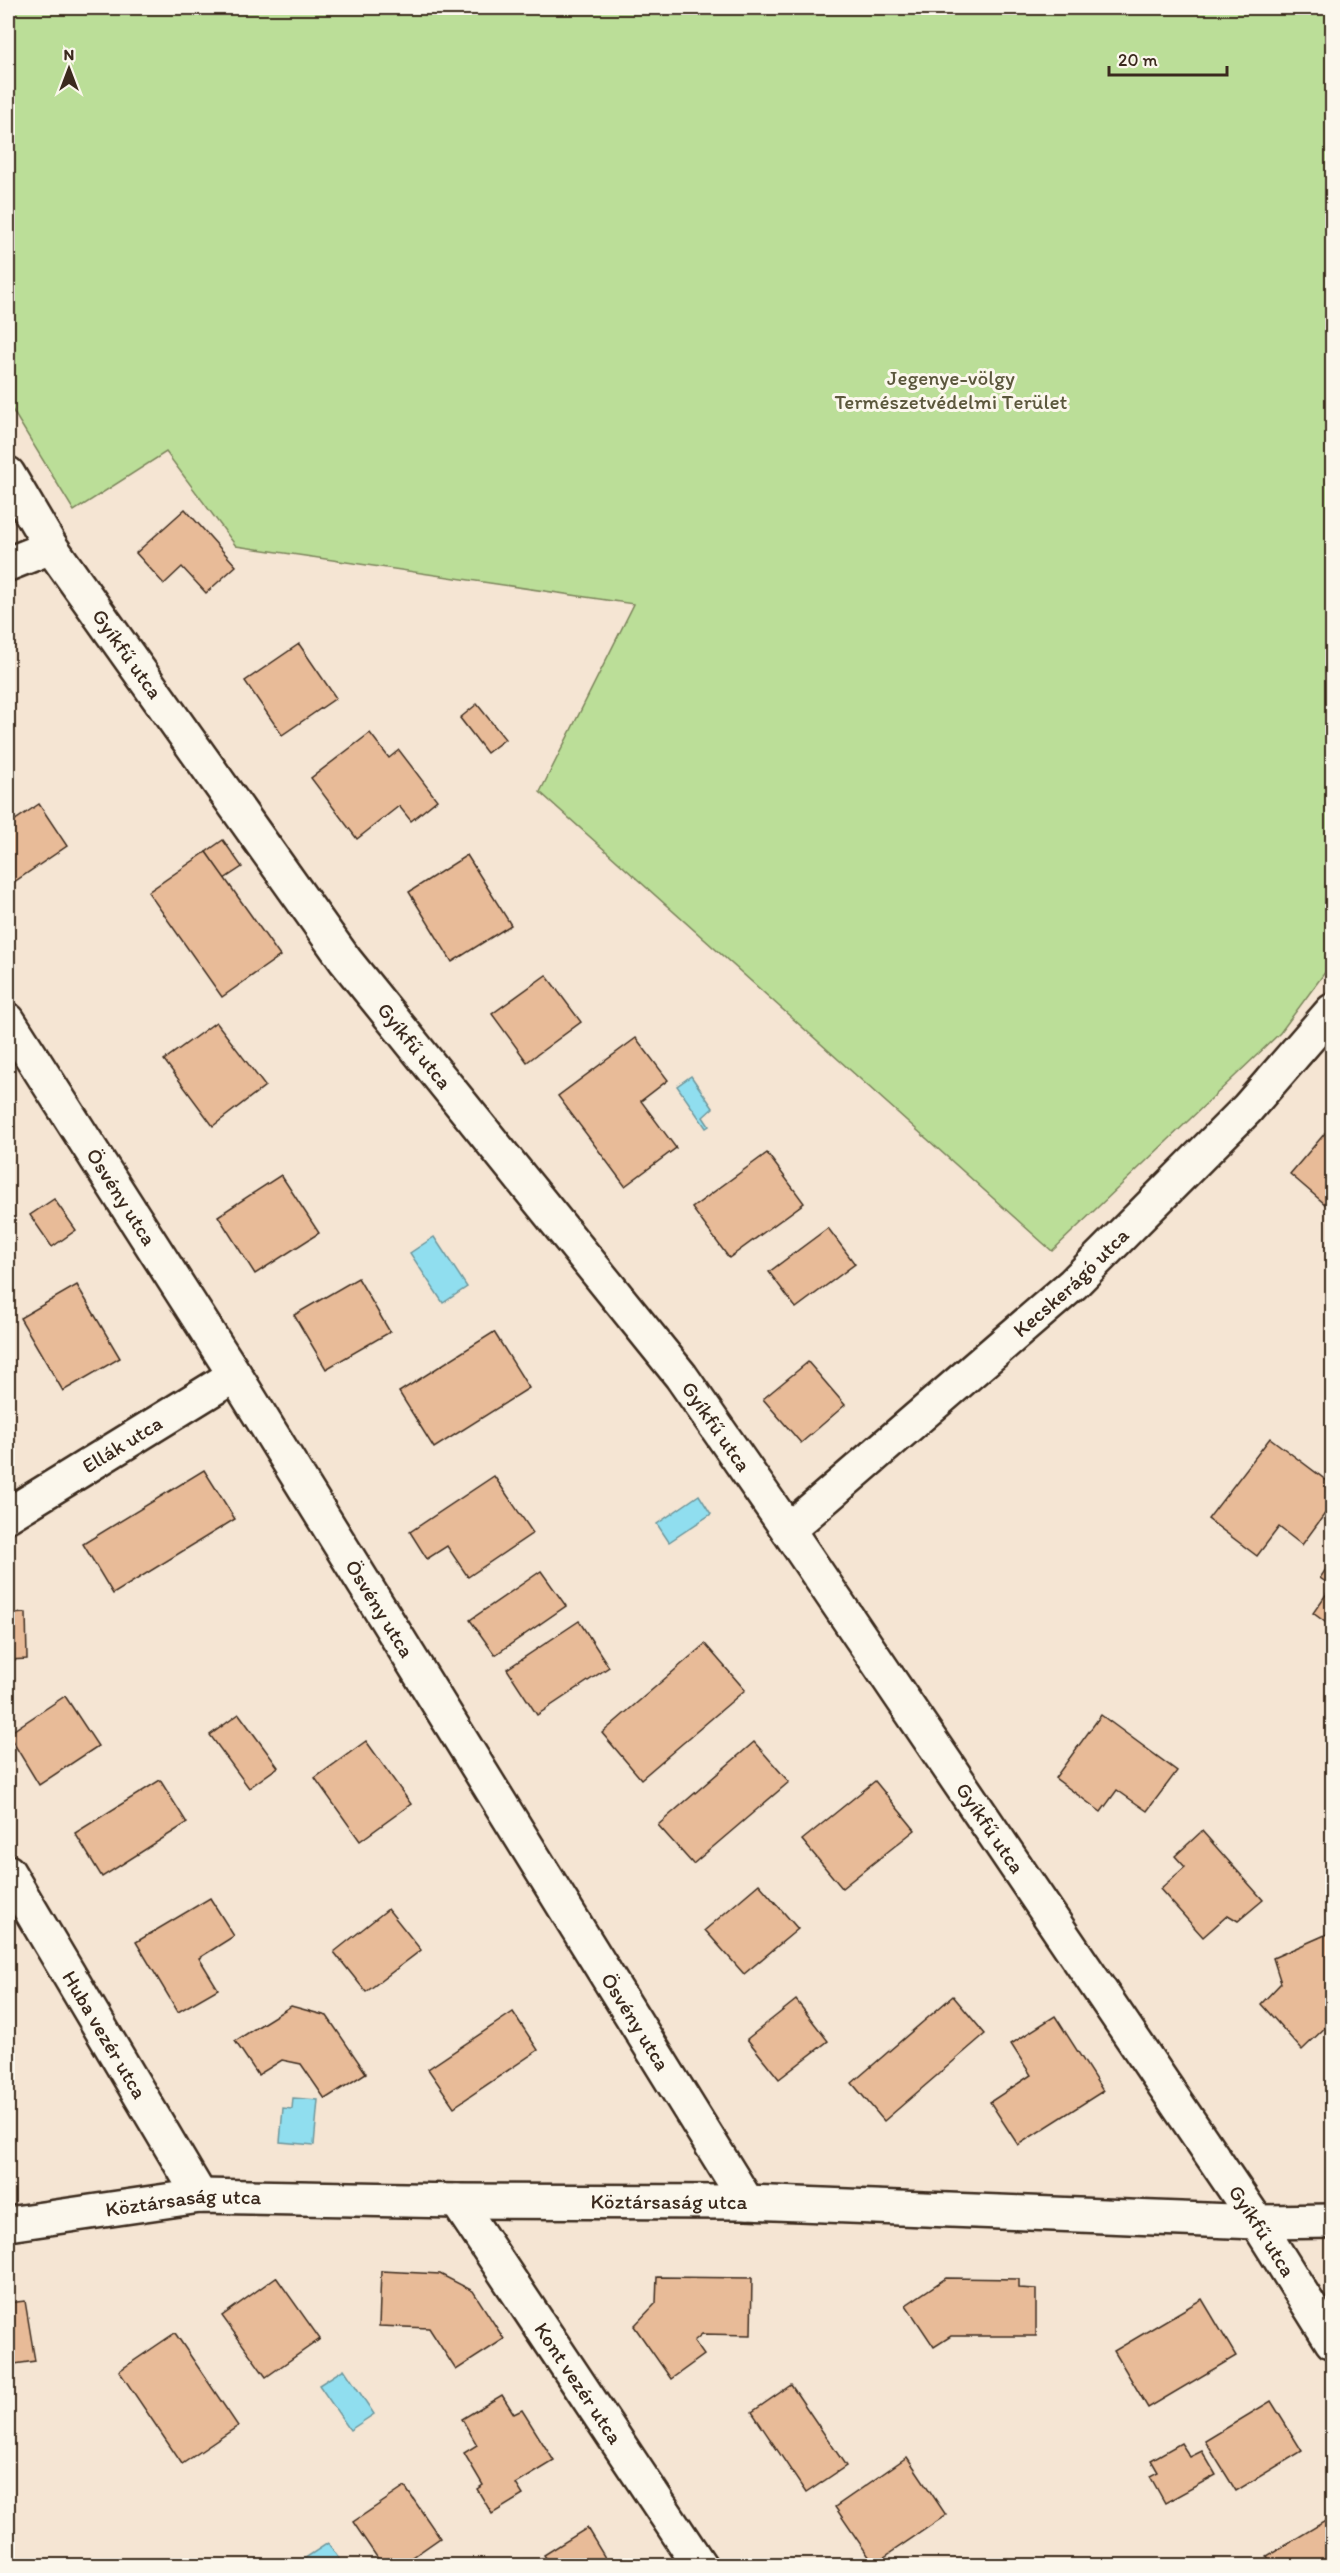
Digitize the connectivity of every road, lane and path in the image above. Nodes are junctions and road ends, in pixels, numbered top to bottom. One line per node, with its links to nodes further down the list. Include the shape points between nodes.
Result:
1 (8, 474): 2 (street, Gyíkfű utca)
2 (51, 547): 3 (street); 8 (street, Gyíkfű utca, via 345,960 681,1376)
3 (8, 564)
4 (1332, 1011): 8 (street, Kecskerágó utca, via 1247,1109 1072,1284)
5 (8, 1020): 6 (street, Ösvény utca)
6 (235, 1375): 7 (street, Ellák utca); 12 (street, Ösvény utca)
7 (8, 1515)
8 (788, 1530): 14 (street, Gyíkfű utca)
9 (8, 1872): 10 (street, Huba vezér utca)
10 (200, 2196): 11 (street, Köztársaság utca); 15 (street, Köztársaság utca)
11 (457, 2201): 12 (street, Köztársaság utca); 17 (street, Kont vezér utca)
12 (747, 2202): 14 (street, Köztársaság utca)
13 (1332, 2221): 14 (street, Köztársaság utca)
14 (1257, 2222): 16 (street, Gyíkfű utca)
15 (8, 2224)
16 (1332, 2342)
17 (700, 2565)

